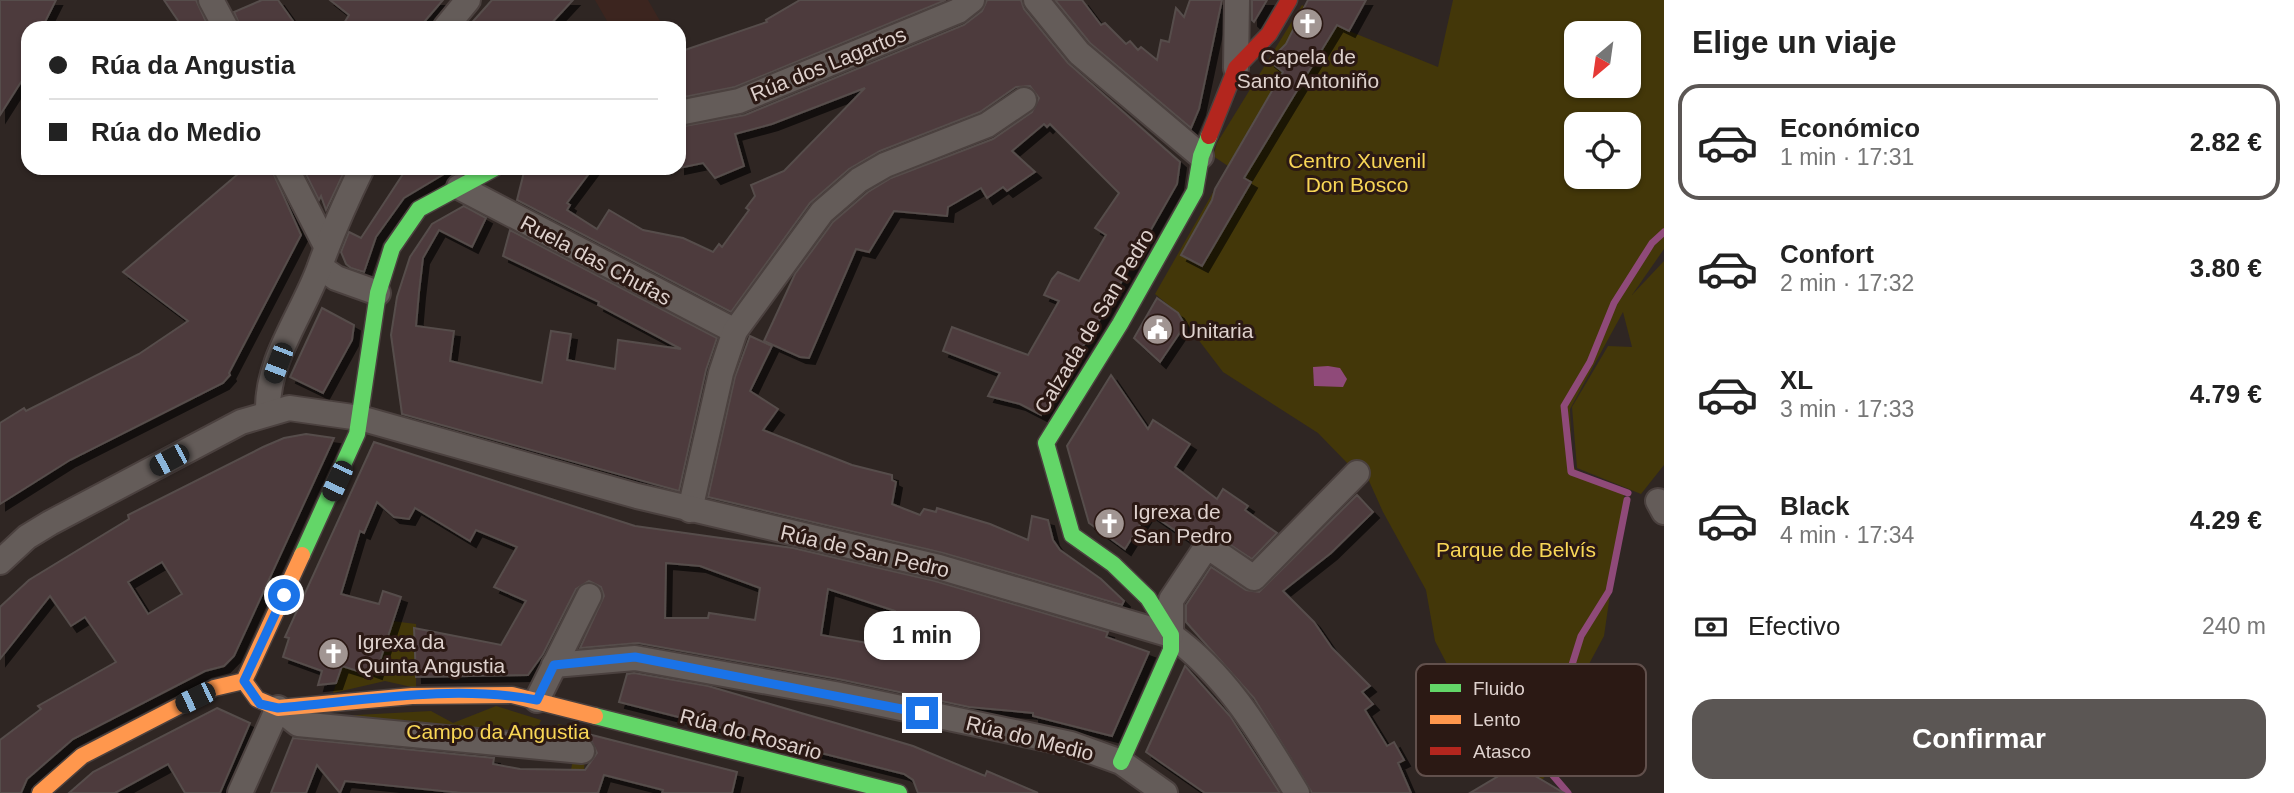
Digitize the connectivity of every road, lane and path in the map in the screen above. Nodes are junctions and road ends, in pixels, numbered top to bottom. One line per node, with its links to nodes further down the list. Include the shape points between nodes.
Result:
1 (211, 0): 7 (street)
2 (468, 0): 8 (street)
3 (972, 0): 11 (street, Rúa dos Lagartos, via 958,11 738,101)
4 (1036, 0): 12 (street, via 1079,53)
5 (1237, 0): 9 (street)
6 (1289, 0): 9 (street, via 1269,34)
7 (222, 21)
8 (451, 21)
9 (1236, 68): 12 (street, Calzada de San Pedro)
10 (1024, 100): 19 (street, via 987,125 885,165 859,180 822,212)
11 (686, 112)
12 (1201, 156): 26 (street, Calzada de San Pedro, via 1195,191 1046,443 1072,534 1148,598)
13 (289, 175): 17 (street)
14 (359, 175): 17 (street)
15 (482, 175): 16 (street)
16 (459, 187): 18 (street, via 419,209 392,248); 19 (street, Ruela das Chufas)
17 (322, 255): 18 (street, via 336,278); 20 (street, via 268,388)
18 (378, 293): 21 (street)
19 (735, 331): 23 (street)
20 (268, 412): 21 (street, Rúa de San Pedro, via 311,409); 24 (street, Rúa de San Pedro, via 50,523)
21 (360, 418): 23 (street, Rúa de San Pedro); 28 (street, via 347,459)
22 (1357, 473): 26 (street, via 1254,578 1207,546 1171,600)
23 (690, 510): 26 (street, Rúa de San Pedro, via 939,567)
24 (0, 562)
25 (589, 596): 27 (street)
26 (1171, 635): 32 (street, via 1171,650); 37 (street, Rúa de San Pedro, via 1223,680)
27 (554, 665): 29 (street); 32 (street, Rúa do Medio, via 635,657 1058,741)
28 (244, 681): 30 (street, via 260,704); 33 (street, via 214,688 82,756)
29 (537, 700): 30 (street, Rúa do Rosario, via 512,695 412,696); 35 (street, Rúa do Rosario)
30 (278, 708): 31 (street, via 298,724); 34 (street)
31 (582, 751)
32 (1121, 762): 36 (street, Rúa do Medio)
33 (40, 793)
34 (240, 793)
35 (899, 793)
36 (1165, 793)
37 (1297, 793)

